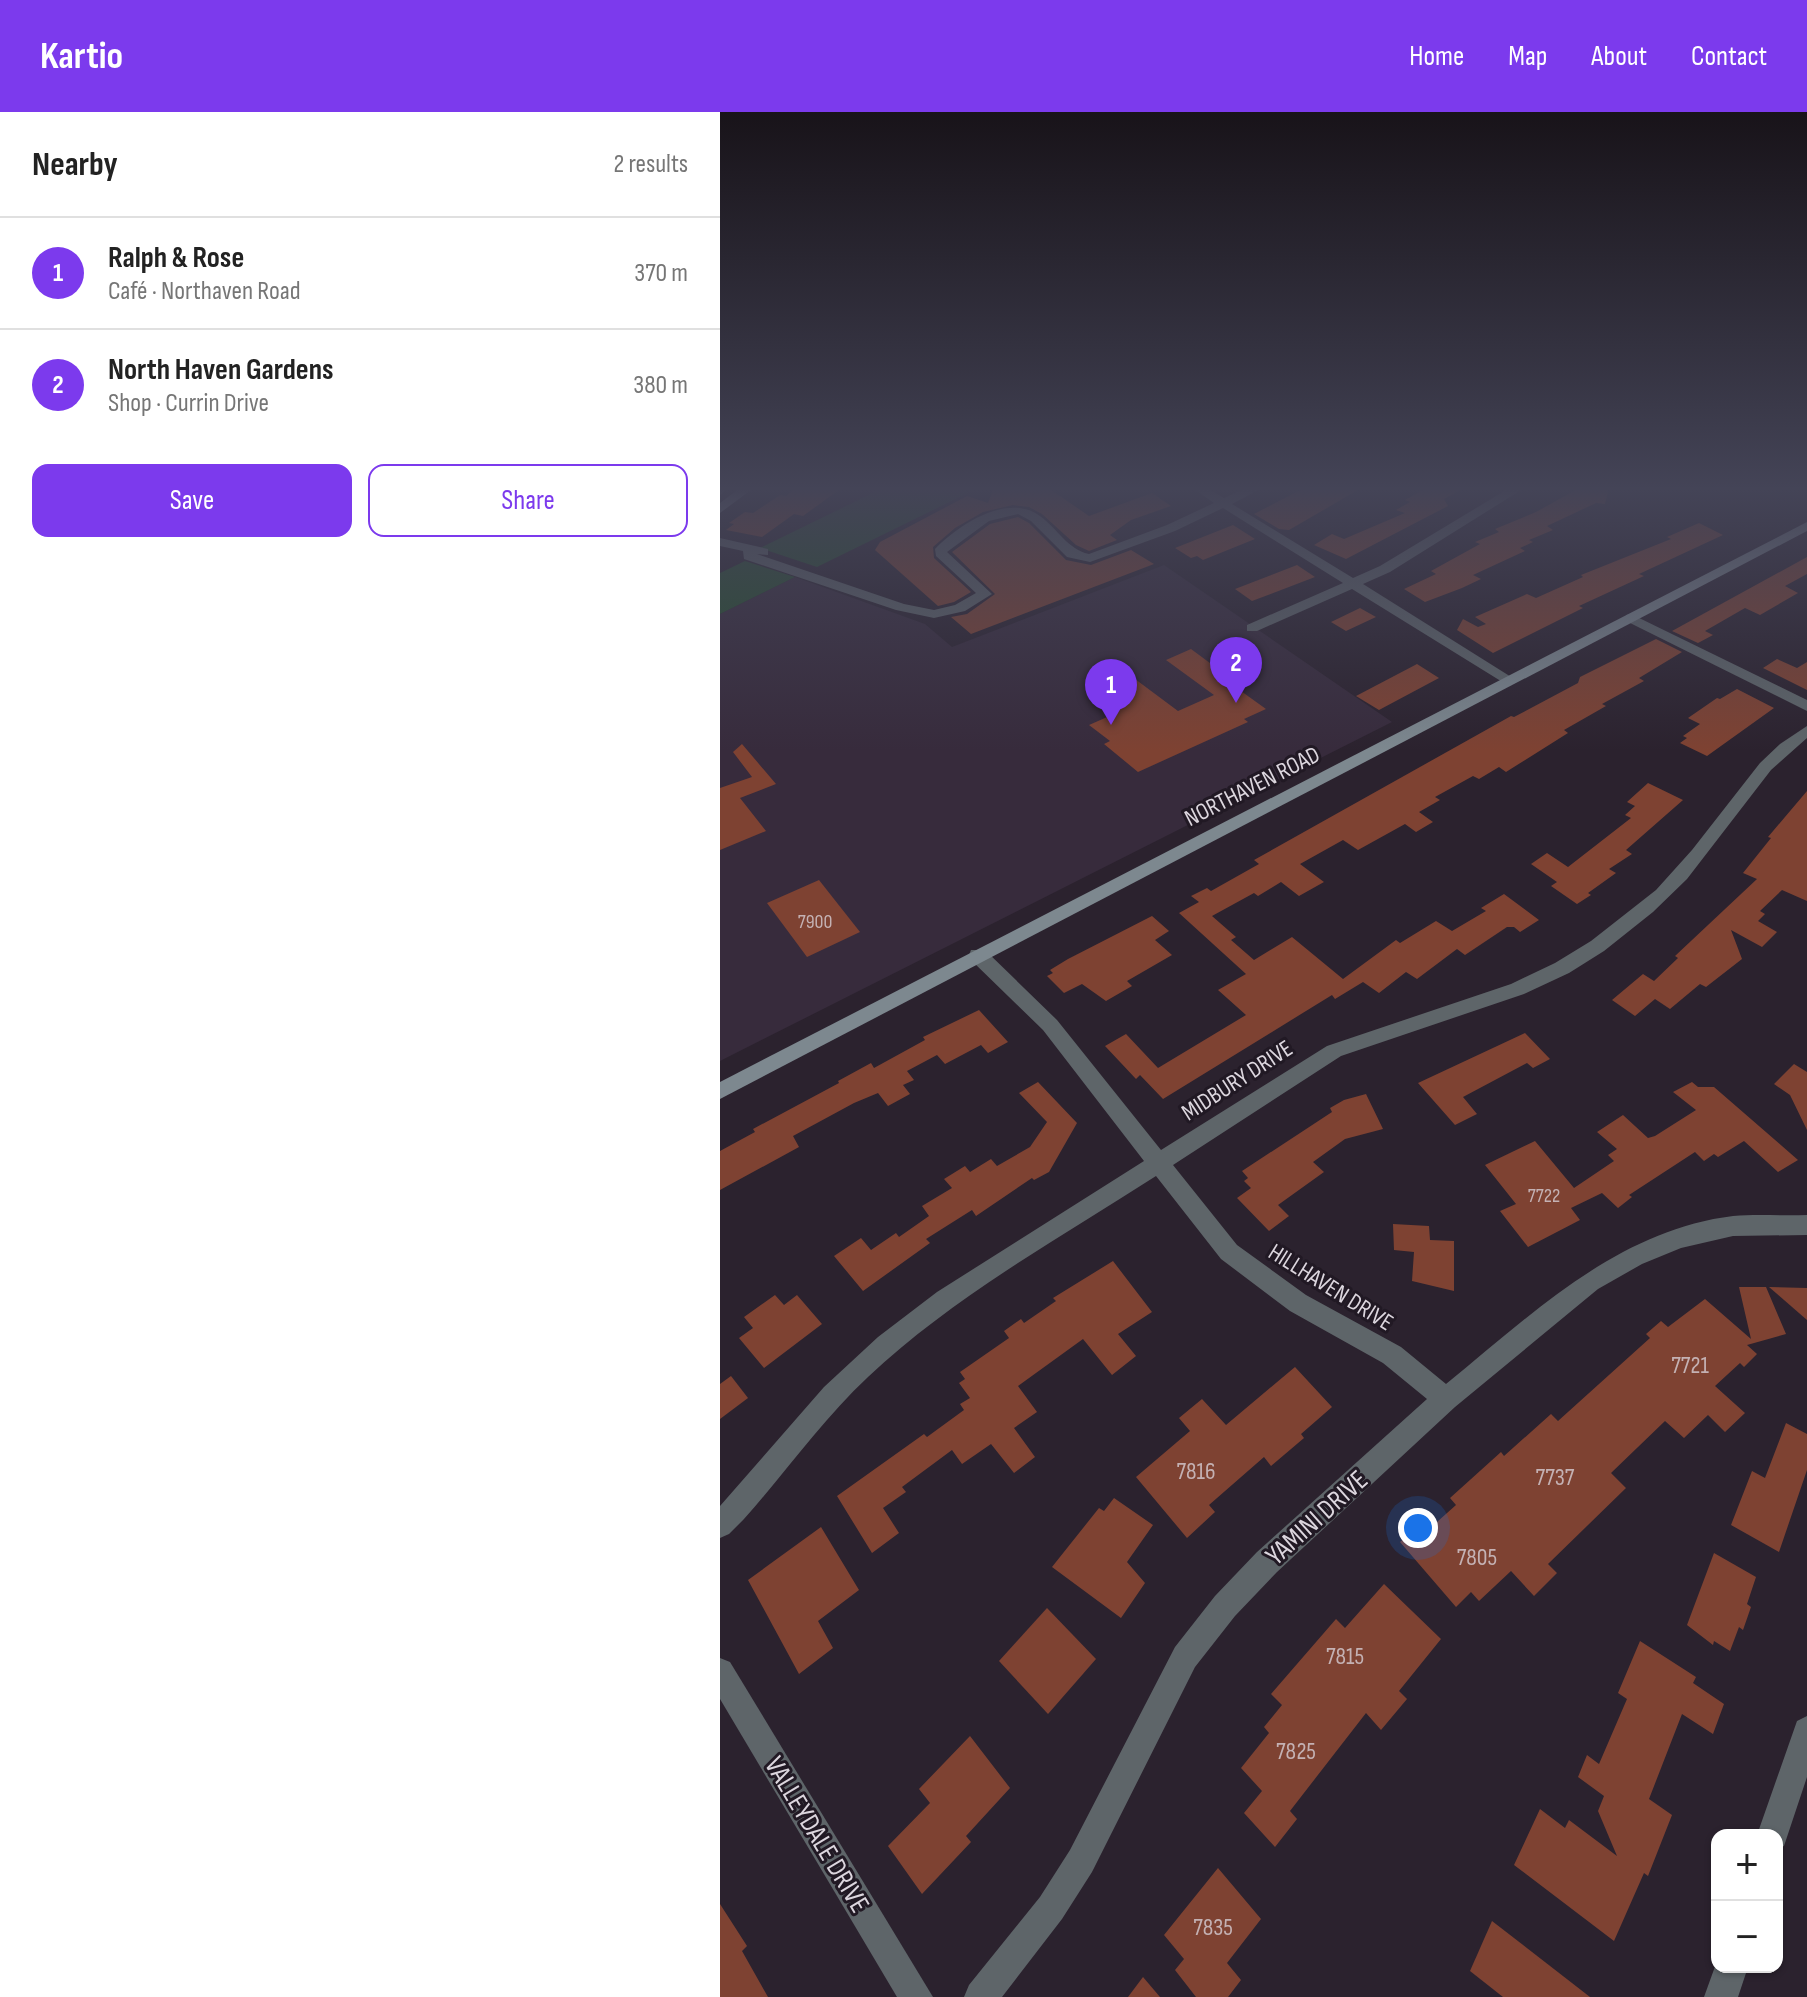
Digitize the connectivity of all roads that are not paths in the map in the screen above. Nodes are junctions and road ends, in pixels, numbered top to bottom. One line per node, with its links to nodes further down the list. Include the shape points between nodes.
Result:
1 (803, 575): 2 (street, via 934,614 983,597)
2 (966, 575)
3 (1338, 575): 6 (street)
4 (1371, 575): 6 (street)
5 (1713, 575): 7 (street, NORTHAVEN ROAD)
6 (1353, 584): 8 (street); 9 (street)
7 (1631, 618): 9 (street, NORTHAVEN ROAD); 10 (street)
8 (1252, 628)
9 (1509, 680): 12 (street, NORTHAVEN ROAD)
10 (1807, 706)
11 (1807, 731): 14 (street, MIDBURY DRIVE, via 1778,753 1703,851 1625,926 1524,986 1334,1051)
12 (978, 955): 13 (street, NORTHAVEN ROAD); 14 (street, HILLHAVEN DRIVE, via 1050,1025)
13 (720, 1091)
14 (1158, 1162): 16 (street, HILLHAVEN DRIVE, via 1229,1252 1298,1303 1392,1355); 17 (street, MIDBURY DRIVE, via 905,1330 834,1395)
15 (1807, 1225): 16 (street, YAMINI DRIVE, via 1733,1226 1634,1257 1590,1282)
16 (1446, 1399): 23 (street, YAMINI DRIVE, via 1267,1562 1185,1657 1081,1861)
17 (720, 1525)
18 (720, 1672): 22 (street, VALLEYDALE DRIVE)
19 (1807, 1731): 20 (street)
20 (1775, 1829)
21 (1729, 1973): 24 (street)
22 (916, 1997)
23 (981, 1997)
24 (1721, 1997)

